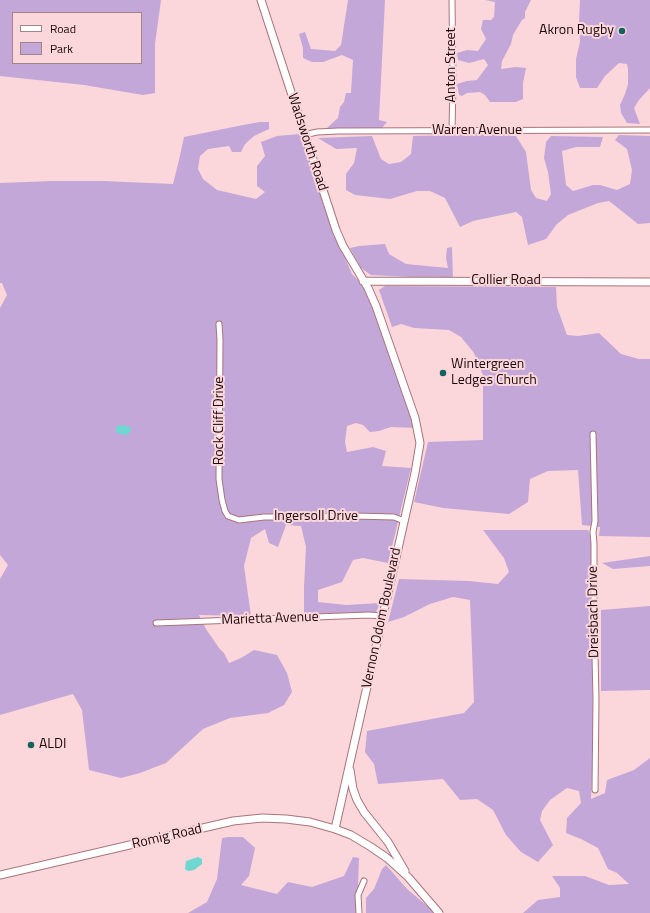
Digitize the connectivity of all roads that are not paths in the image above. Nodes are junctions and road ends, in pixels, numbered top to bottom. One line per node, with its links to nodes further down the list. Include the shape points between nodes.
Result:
1 (260, 0): 5 (main road, Wadsworth Road)
2 (452, 0): 4 (street, Anton Street)
3 (650, 130): 4 (street, Warren Avenue)
4 (452, 131): 5 (street, Warren Avenue, via 338,131)
5 (304, 135): 6 (main road, Wadsworth Road, via 336,230)
6 (363, 281): 7 (main road, Collier Road); 11 (main road, Vernon Odom Boulevard, via 376,306 418,433 419,454)
7 (650, 282)
8 (219, 324): 10 (street, Rock Cliff Drive, via 219,479 222,500)
9 (593, 434): 15 (street, Dreisbach Drive)
10 (228, 516): 11 (street, Ingersoll Drive, via 239,520 264,517 394,517)
11 (404, 521): 12 (main road, Vernon Odom Boulevard)
12 (383, 616): 13 (street, Marietta Avenue); 14 (main road, Vernon Odom Boulevard)
13 (156, 623)
14 (349, 766): 16 (main road, Vernon Odom Boulevard); 18 (main road, via 357,800 388,842)
15 (596, 790)
16 (335, 829): 17 (main road, Romig Road, via 286,819 244,820); 18 (main road, via 381,853)
17 (0, 874)
18 (408, 877): 21 (main road)
19 (364, 881): 20 (street, via 358,895)
20 (359, 913)
21 (439, 913)

